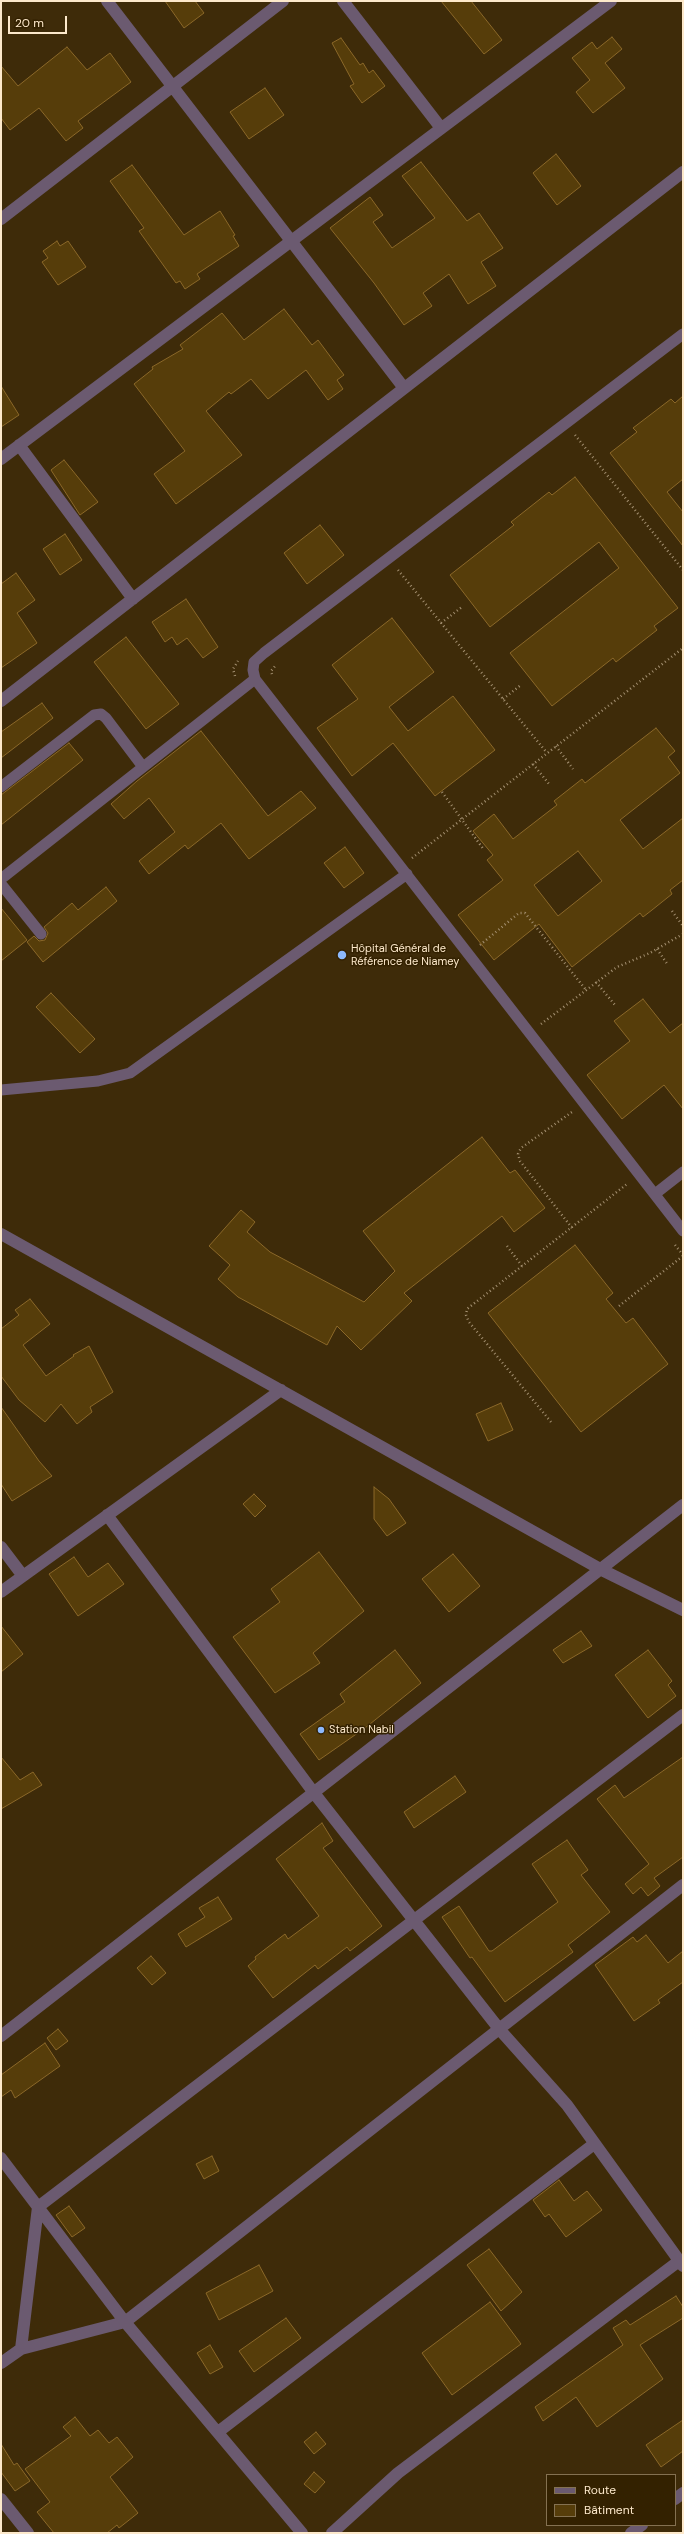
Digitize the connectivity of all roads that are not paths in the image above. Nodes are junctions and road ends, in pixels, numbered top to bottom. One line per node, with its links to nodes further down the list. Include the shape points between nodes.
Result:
1 (107, 1): 5 (street)
2 (283, 1): 5 (street)
3 (343, 1): 6 (street)
4 (611, 1): 6 (street)
5 (172, 86): 8 (street); 9 (street)
6 (441, 128): 9 (street)
7 (683, 172): 11 (street)
8 (1, 219)
9 (291, 241): 11 (street); 12 (street)
10 (683, 334): 15 (lane, via 254,662)
11 (404, 388): 14 (street)
12 (20, 445): 13 (street); 14 (street)
13 (1, 459)
14 (134, 599): 16 (street)
15 (255, 679): 17 (lane); 19 (lane)
16 (1, 702)
17 (143, 767): 18 (lane, via 101,714 94,715); 20 (lane)
18 (1, 787)
19 (404, 870): 23 (lane, via 130,1073 98,1081); 25 (lane)
20 (1, 879)
21 (1, 884): 22 (lane)
22 (41, 934)
23 (1, 1090)
24 (683, 1172): 25 (lane)
25 (655, 1194): 26 (lane)
26 (683, 1231)
27 (1, 1234): 28 (street)
28 (280, 1390): 30 (street); 32 (street)
29 (683, 1505): 32 (street)
30 (107, 1515): 33 (street); 37 (street)
31 (1, 1547): 33 (street)
32 (602, 1570): 35 (street); 37 (street)
33 (22, 1576): 34 (street)
34 (1, 1592)
35 (683, 1610)
36 (683, 1715): 39 (street)
37 (314, 1793): 39 (street); 41 (street)
38 (683, 1886): 40 (street)
39 (414, 1920): 40 (street); 44 (street)
40 (500, 2030): 42 (street, via 566,2105); 46 (street)
41 (1, 2036)
42 (594, 2144): 45 (street); 49 (street)
43 (1, 2158): 44 (street)
44 (38, 2207): 46 (street); 47 (street)
45 (681, 2264): 54 (street, via 398,2473)
46 (125, 2322): 47 (street); 49 (street)
47 (21, 2349): 48 (street)
48 (1, 2363)
49 (218, 2432): 53 (street)
50 (1, 2499): 52 (street)
51 (641, 2526): 55 (street)
52 (23, 2531)
53 (302, 2533)
54 (332, 2533)
55 (631, 2533)

